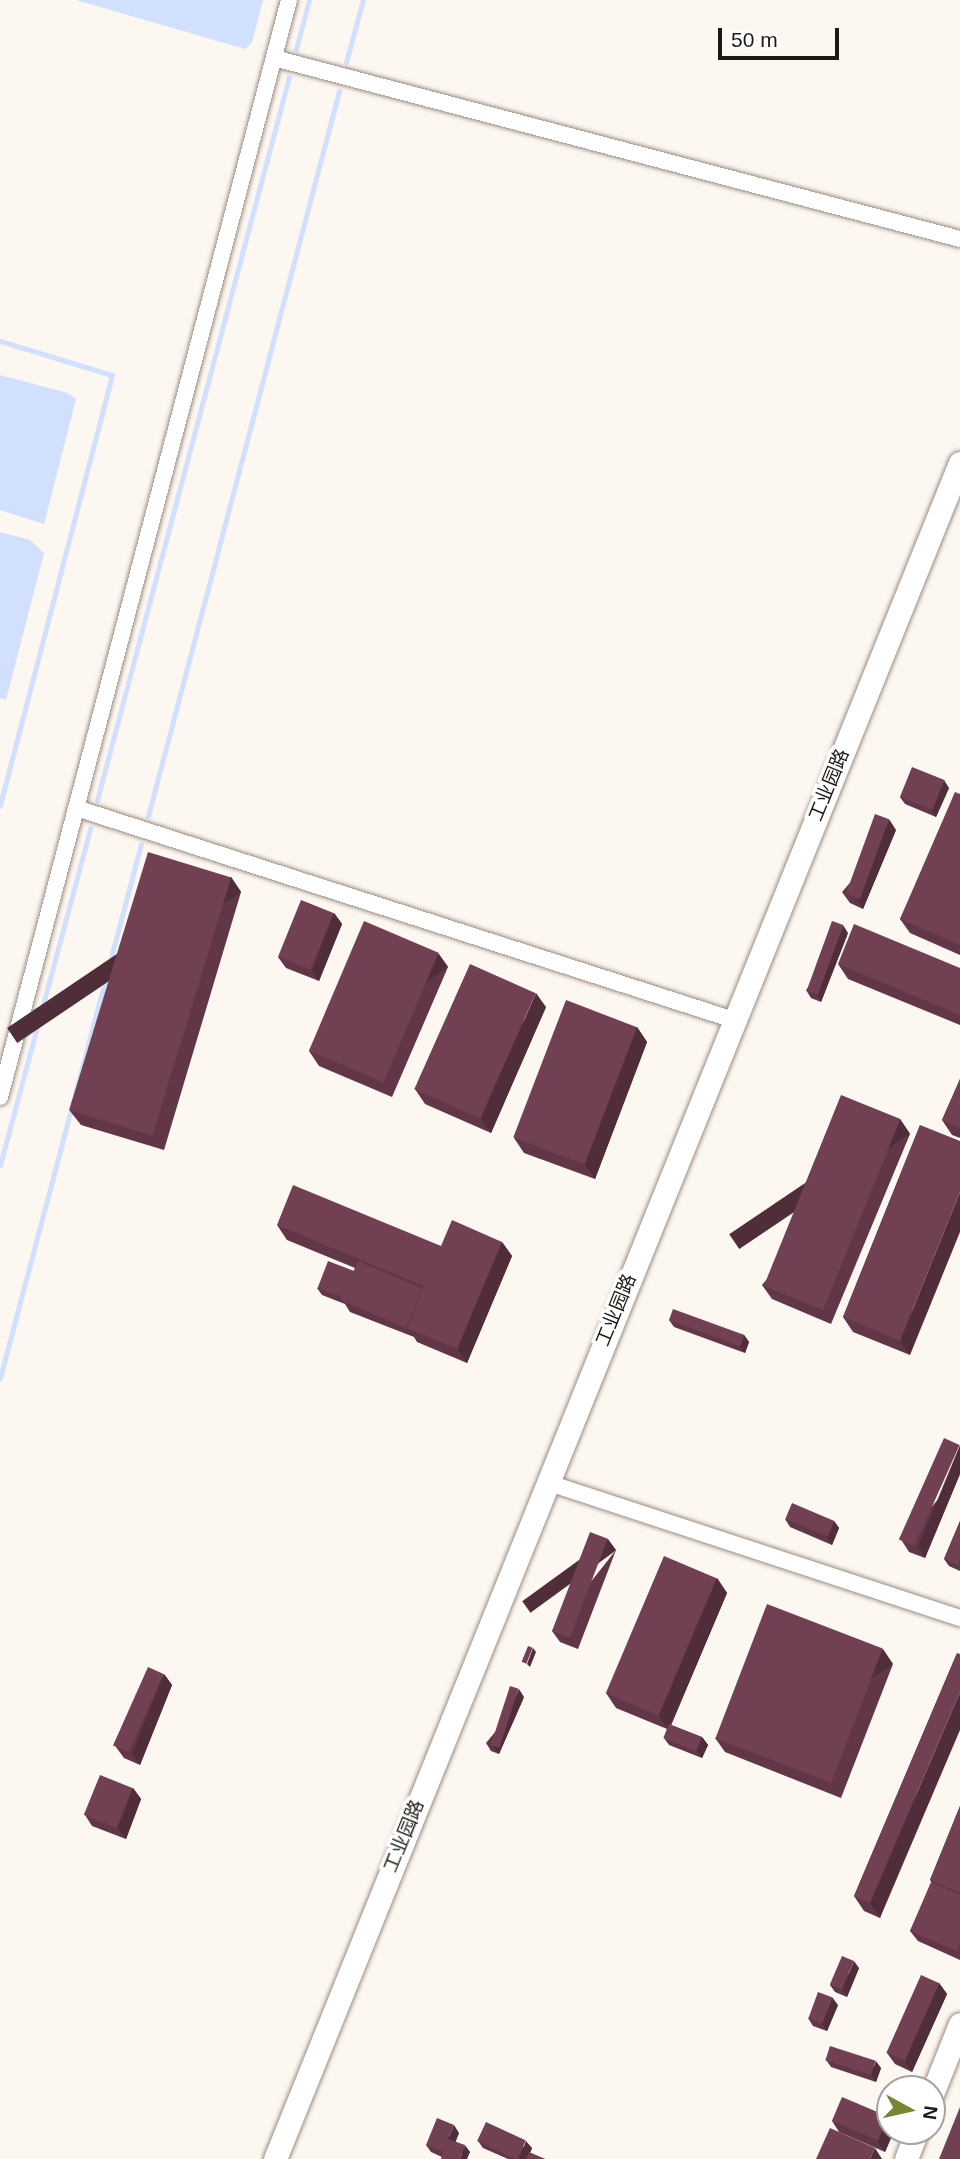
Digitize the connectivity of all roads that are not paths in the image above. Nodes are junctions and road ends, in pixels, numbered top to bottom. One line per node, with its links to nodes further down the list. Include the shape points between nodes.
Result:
1 (289, 0): 2 (street)
2 (274, 58): 3 (street); 5 (street)
3 (960, 239)
4 (960, 463): 6 (street, 工业园路)
5 (76, 808): 6 (street); 7 (street)
6 (734, 1020): 8 (street, 工业园路)
7 (0, 1097)
8 (546, 1482): 9 (street); 12 (street, 工业园路)
9 (960, 1618)
10 (960, 2024): 11 (street)
11 (940, 2075)
12 (275, 2159)

